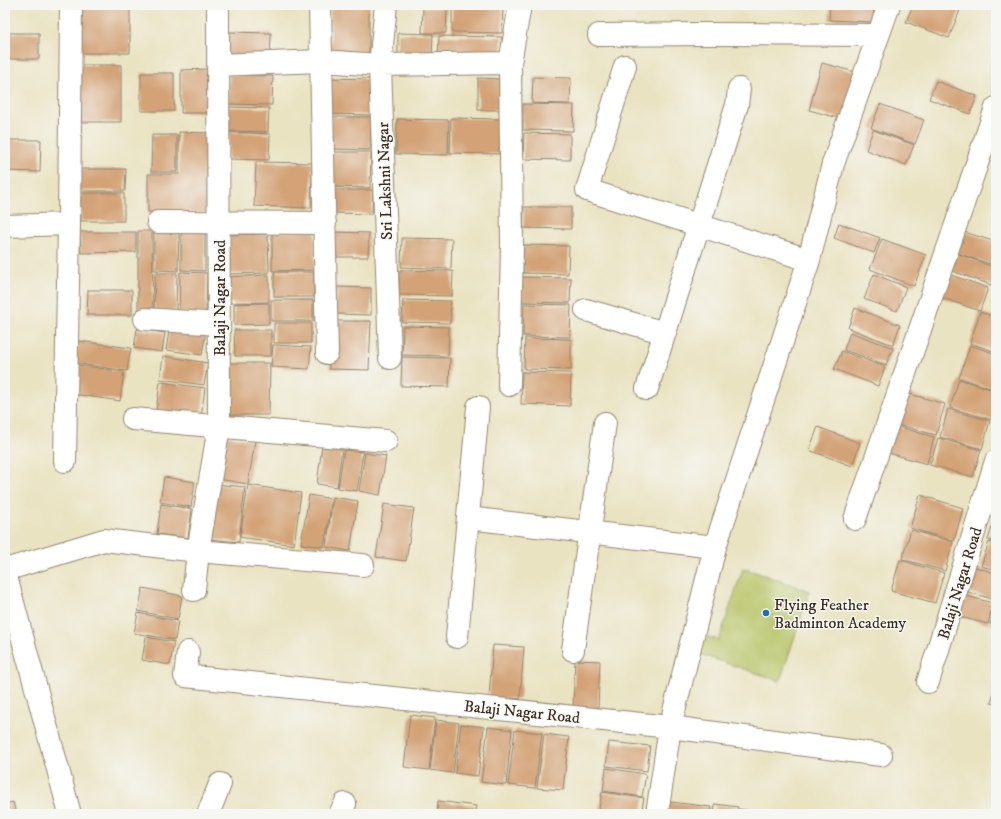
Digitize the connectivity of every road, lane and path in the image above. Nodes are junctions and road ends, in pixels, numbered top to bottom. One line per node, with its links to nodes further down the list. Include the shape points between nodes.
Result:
1 (71, 5): 19 (street)
2 (218, 5): 11 (street, Balaji Nagar Road)
3 (320, 5): 9 (street)
4 (386, 5): 12 (street, Sri Lakshni Nagar)
5 (889, 5): 8 (street)
6 (519, 11): 10 (street)
7 (599, 35): 8 (street)
8 (878, 35): 22 (street, via 833,164)
9 (322, 61): 11 (street); 12 (street); 18 (street)
10 (510, 63): 12 (street); 29 (street, via 512,245)
11 (218, 65): 17 (street, Balaji Nagar Road)
12 (380, 65): 28 (street, Sri Lakshni Nagar)
13 (625, 66): 21 (street, via 587,190)
14 (739, 90): 21 (street, via 738,105)
15 (996, 108): 39 (street)
16 (158, 222): 17 (street)
17 (219, 222): 18 (street); 25 (street, Balaji Nagar Road)
18 (325, 223): 27 (street)
19 (69, 224): 20 (street); 36 (street)
20 (5, 226)
21 (700, 226): 22 (street); 26 (street)
22 (809, 260): 41 (street)
23 (586, 310): 26 (street)
24 (145, 319): 25 (street)
25 (219, 324): 34 (street, Balaji Nagar Road)
26 (665, 333): 30 (street)
27 (327, 353)
28 (390, 358)
29 (509, 385)
30 (647, 389)
31 (478, 407): 38 (street)
32 (133, 420): 34 (street)
33 (605, 423): 40 (street)
34 (219, 427): 35 (street); 42 (street, Balaji Nagar Road)
35 (386, 441)
36 (65, 461)
37 (996, 461): 50 (street, Balaji Nagar Road)
38 (468, 518): 40 (street); 47 (street)
39 (855, 518)
40 (590, 532): 41 (street); 48 (street)
41 (715, 547): 51 (street)
42 (198, 551): 43 (street); 44 (street, via 104,540); 46 (street, Balaji Nagar Road)
43 (363, 565)
44 (5, 570)
45 (5, 573): 54 (street)
46 (194, 590)
47 (457, 638)
48 (573, 650)
49 (188, 652): 51 (street, Balaji Nagar Road, via 185,676)
50 (928, 682)
51 (670, 727): 52 (street, Balaji Nagar Road); 56 (street)
52 (881, 755)
53 (220, 784): 55 (street)
54 (70, 814)
55 (208, 814)
56 (657, 814)

